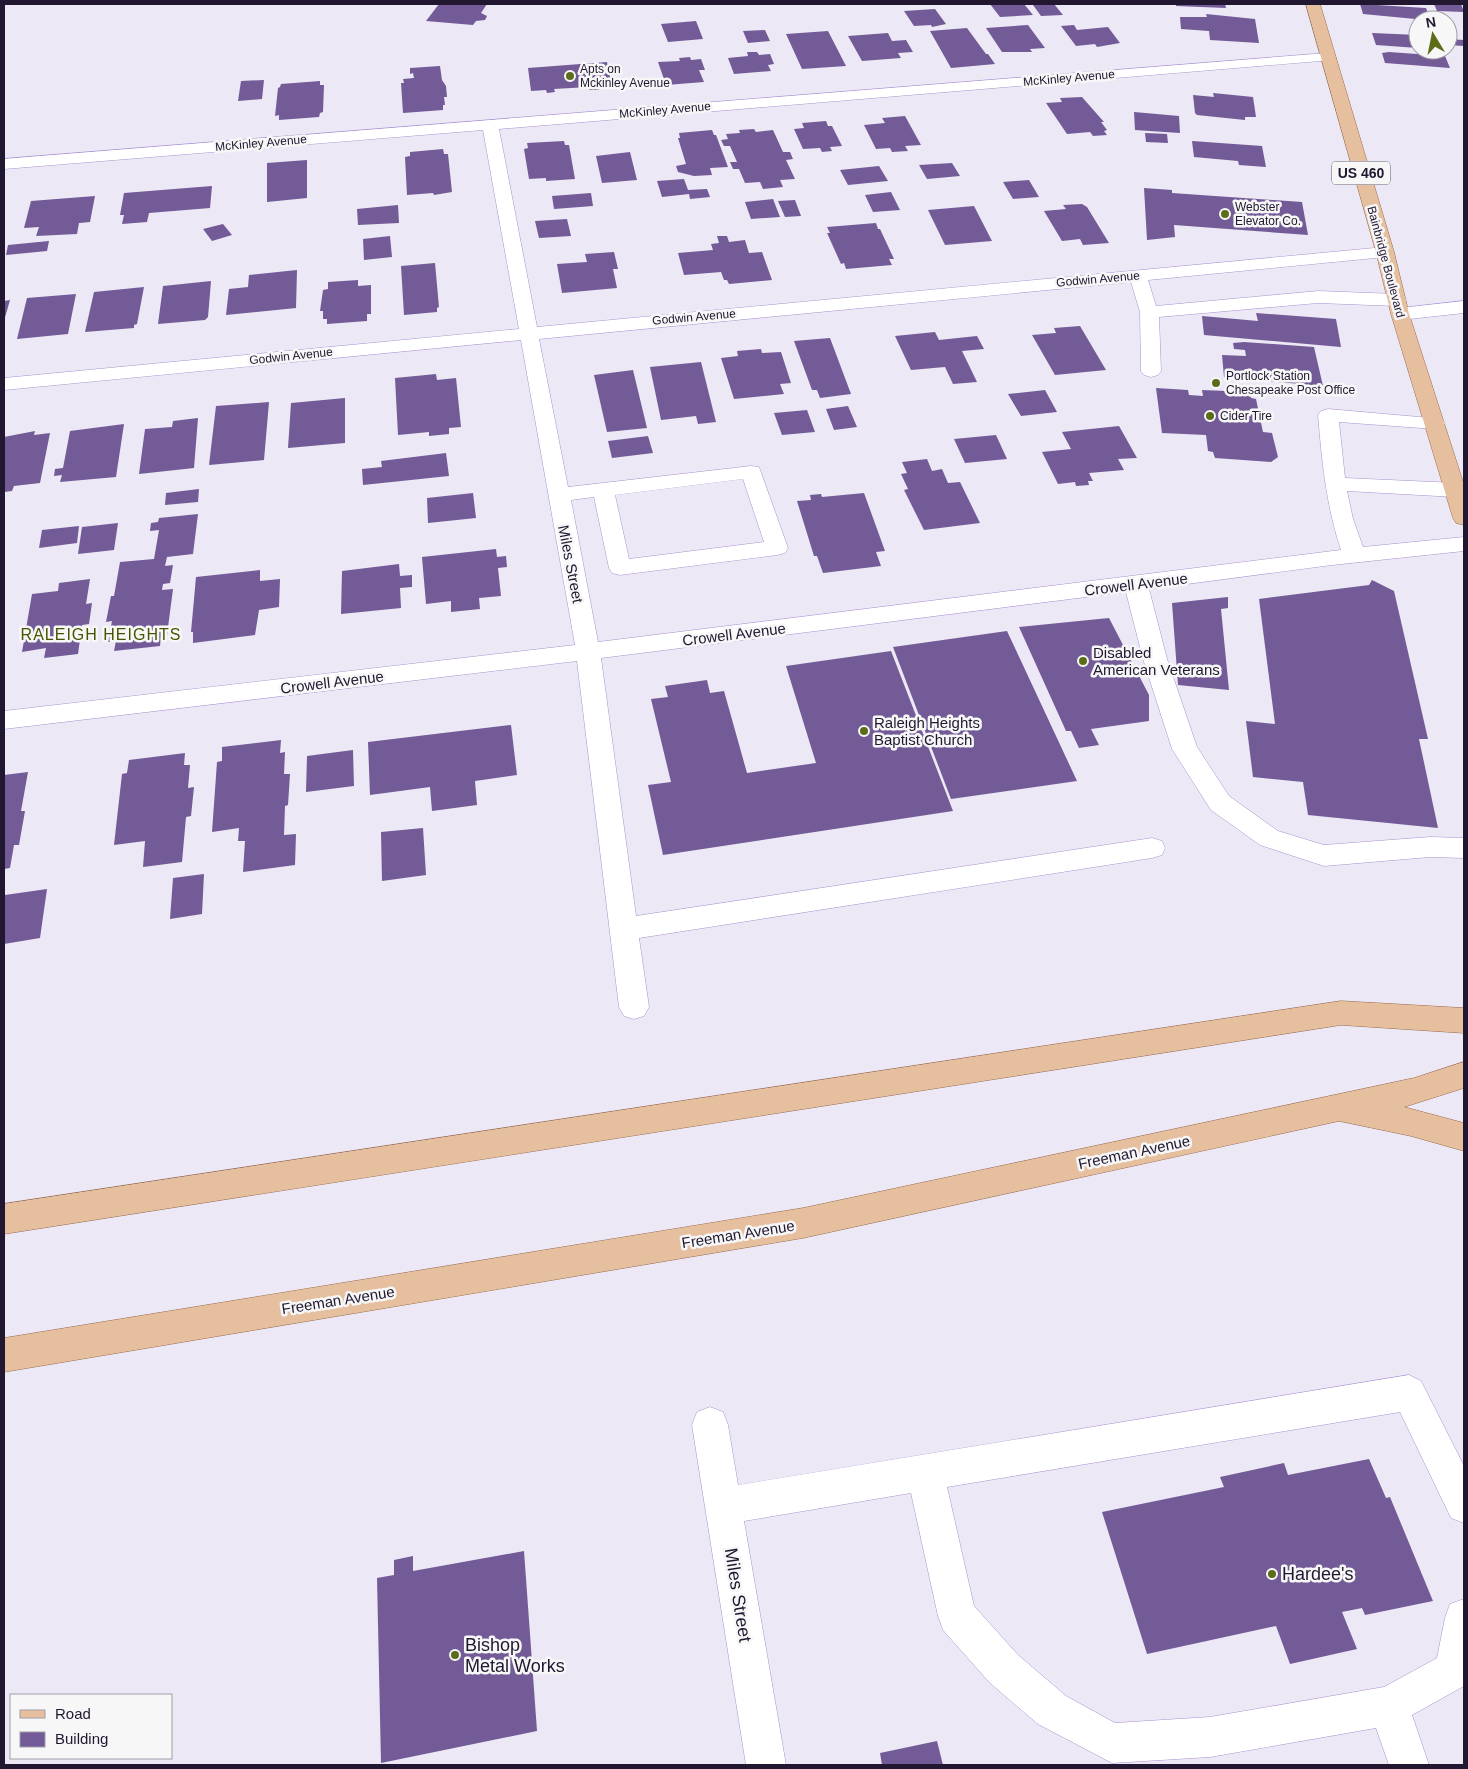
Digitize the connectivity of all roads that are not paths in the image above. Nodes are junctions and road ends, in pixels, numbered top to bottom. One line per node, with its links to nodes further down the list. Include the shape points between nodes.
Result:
1 (1313, 4): 2 (main road, Bainbridge Boulevard / US 460)
2 (1326, 57): 3 (street, McKinley Avenue); 5 (main road, Bainbridge Boulevard / US 460)
3 (490, 124): 4 (street, McKinley Avenue); 10 (street, Miles Street)
4 (4, 164)
5 (1385, 252): 6 (street, Godwin Avenue); 7 (main road, Bainbridge Boulevard / US 460)
6 (1138, 276): 9 (street); 10 (street, Godwin Avenue)
7 (1399, 307): 8 (street); 9 (street, via 1318,297); 13 (main road, Bainbridge Boulevard / US 460)
8 (1464, 307)
9 (1149, 312): 11 (street)
10 (528, 333): 12 (street, Godwin Avenue); 17 (street, Miles Street)
11 (1151, 371)
12 (4, 384)
13 (1435, 423): 14 (street, via 1328,415); 16 (main road, Bainbridge Boulevard / US 460)
14 (1335, 484): 16 (street); 20 (street)
15 (603, 490): 15 (street, via 751,472 777,548 620,568); 17 (street)
16 (1456, 490): 18 (main road, Bainbridge Boulevard / US 460)
17 (558, 494): 22 (street, Miles Street)
18 (1464, 518)
19 (1464, 544): 20 (street, Crowell Avenue)
20 (1354, 554): 21 (street, Crowell Avenue)
21 (1136, 584): 22 (street, Crowell Avenue); 25 (street, via 1154,659 1185,749 1220,803 1269,838 1324,856 1430,847)
22 (588, 652): 23 (street, Crowell Avenue); 26 (street, Miles Street)
23 (4, 720)
24 (1152, 848): 26 (street)
25 (1464, 848)
26 (624, 929): 27 (street, Miles Street)
27 (634, 1007)
28 (1464, 1021): 32 (main road, via 1341,1014)
29 (1464, 1075): 30 (main road, Freeman Avenue)
30 (1336, 1108): 31 (main road, via 1411,1122); 33 (main road, Freeman Avenue, via 803,1223)
31 (1464, 1137)
32 (4, 1219)
33 (4, 1356)
34 (710, 1425): 37 (street, Miles Street)
35 (925, 1473): 36 (street, via 1409,1393); 37 (street); 39 (street, via 957,1616 1004,1669 1052,1710 1112,1743 1210,1737)
36 (1464, 1505)
37 (724, 1506): 40 (street, Miles Street)
38 (1464, 1618): 39 (street, via 1454,1670)
39 (1389, 1706): 41 (street)
40 (766, 1765)
41 (1409, 1765)

